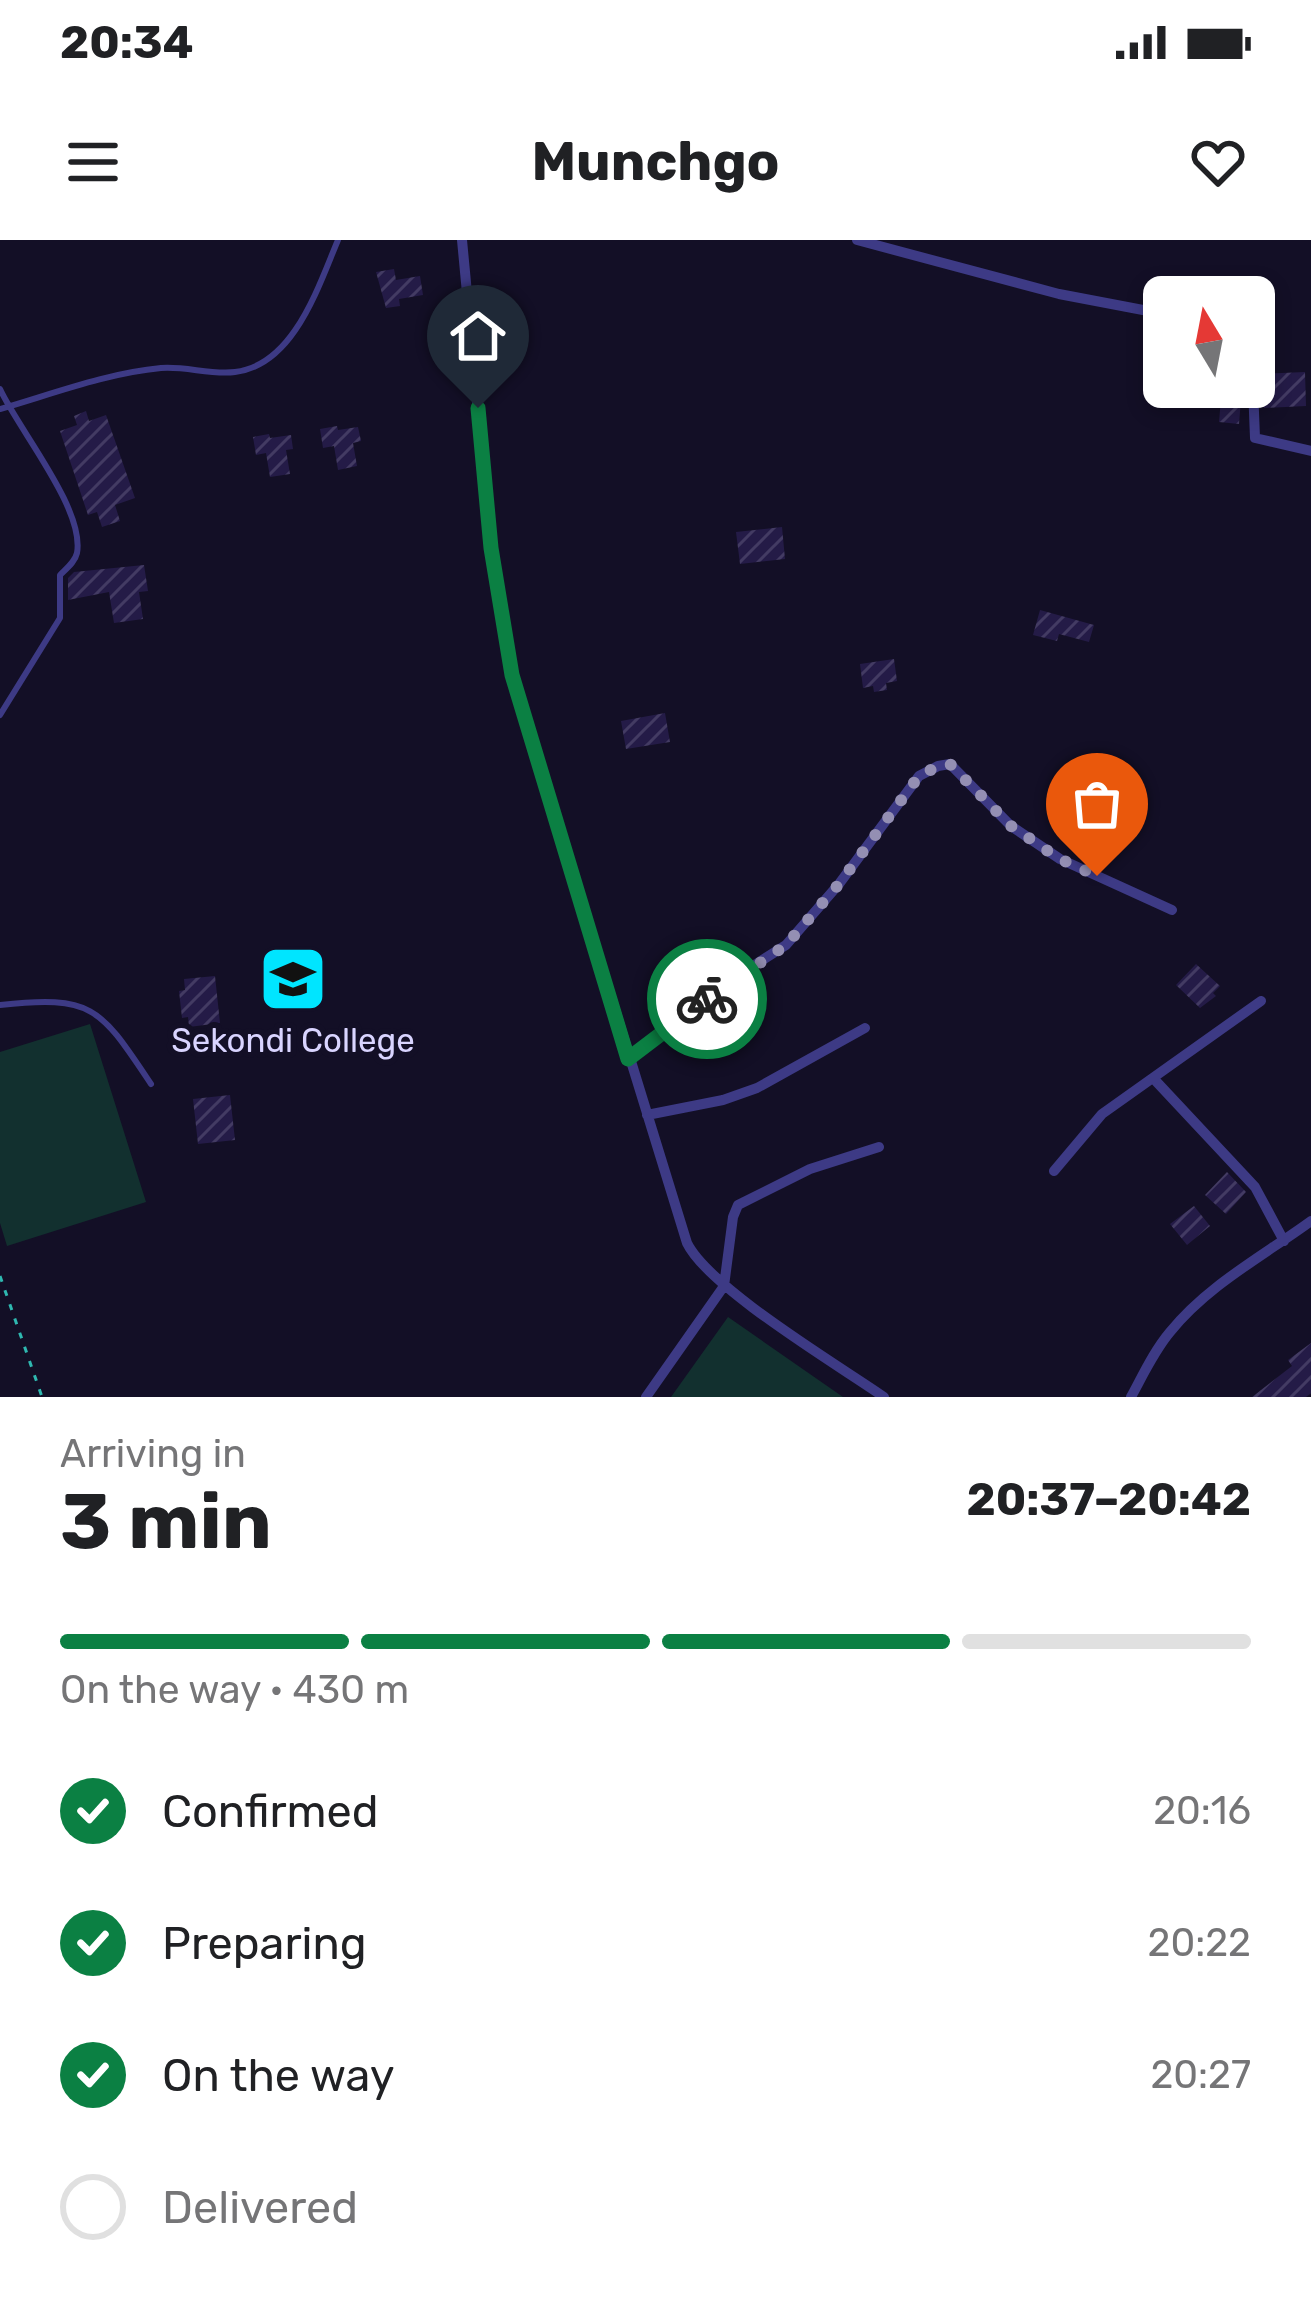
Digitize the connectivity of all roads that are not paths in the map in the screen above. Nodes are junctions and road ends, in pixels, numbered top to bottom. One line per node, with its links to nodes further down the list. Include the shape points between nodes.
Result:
1 (338, 240): 6 (lane, via 293,333 256,365 228,372 160,368)
2 (462, 240): 14 (street, via 491,548 512,675)
3 (857, 240): 4 (street)
4 (1143, 310)
5 (0, 388): 6 (lane)
6 (4, 407): 9 (lane, via 44,461 78,547 60,575 60,619 50,641)
7 (1254, 408): 8 (street, via 1256,437)
8 (1311, 451)
9 (0, 715)
10 (1172, 910): 14 (street, via 1060,859 1011,826 950,764 938,766 919,776 786,945)
11 (1261, 1001): 15 (street)
12 (0, 1005): 16 (lane, via 69,1002 86,1009 111,1024)
13 (866, 1028): 17 (street, via 757,1088)
14 (628, 1059): 17 (street)
15 (1153, 1078): 19 (street, via 1102,1114); 21 (street, via 1256,1187)
16 (151, 1084)
17 (647, 1115): 22 (street, via 687,1244)
18 (879, 1148): 22 (street, via 810,1169 738,1205)
19 (1054, 1171)
20 (1311, 1221): 21 (street)
21 (1284, 1241): 25 (street, via 1184,1317)
22 (724, 1286): 23 (street); 24 (street)
23 (646, 1397)
24 (884, 1397)
25 (1131, 1397)

